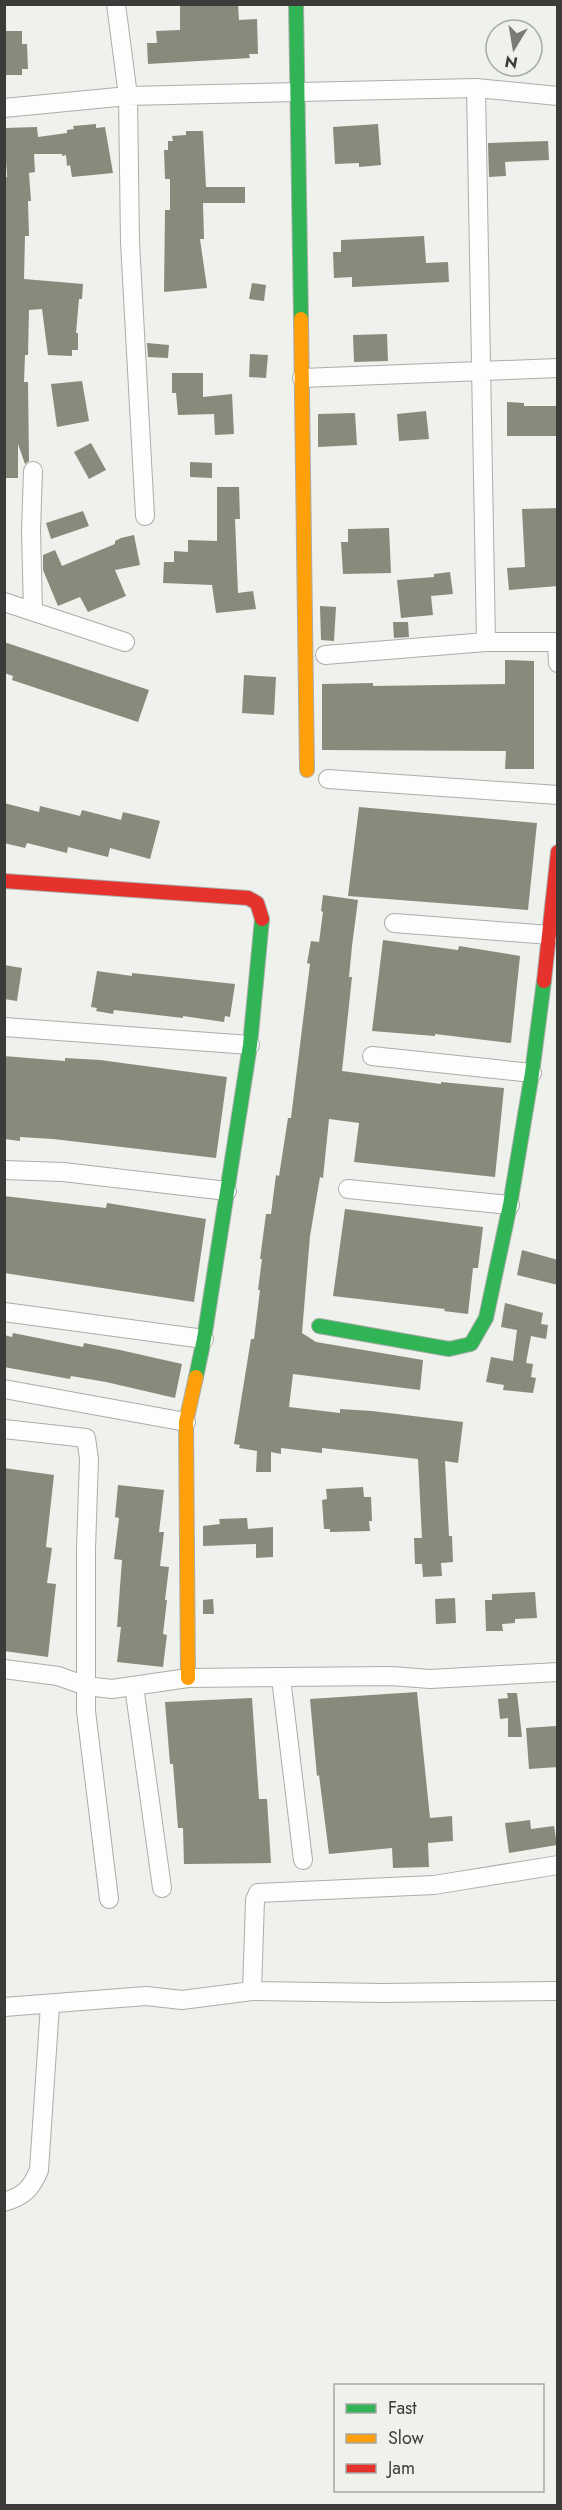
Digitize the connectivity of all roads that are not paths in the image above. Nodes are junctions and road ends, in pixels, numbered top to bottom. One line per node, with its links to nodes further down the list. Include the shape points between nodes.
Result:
1 (116, 4): 5 (street)
2 (296, 4): 4 (street)
3 (476, 88): 4 (street); 6 (street); 9 (street)
4 (299, 92): 5 (street); 10 (street)
5 (128, 96): 7 (street); 12 (street, via 130,242)
6 (558, 96)
7 (4, 108)
8 (558, 368): 9 (street)
9 (481, 370): 10 (street); 16 (street)
10 (302, 378): 20 (street)
11 (33, 471): 14 (street)
12 (145, 516)
13 (4, 602): 14 (street)
14 (33, 611): 15 (street)
15 (124, 642)
16 (486, 642): 17 (street); 18 (street)
17 (557, 642): 19 (street)
18 (325, 655)
19 (558, 663)
20 (307, 770)
21 (328, 779): 22 (street)
22 (558, 795)
23 (558, 852): 26 (street)
24 (4, 881): 28 (street, via 248,898 257,903 262,938)
25 (394, 923): 26 (street)
26 (550, 935): 30 (street)
27 (4, 1026): 28 (street)
28 (250, 1045): 33 (street)
29 (372, 1056): 30 (street)
30 (532, 1073): 34 (street)
31 (4, 1170): 33 (street, via 63,1172)
32 (348, 1189): 34 (street)
33 (227, 1191): 37 (street)
34 (510, 1205): 36 (street, via 486,1318 471,1344 449,1349)
35 (4, 1312): 37 (street)
36 (319, 1326)
37 (204, 1340): 39 (street)
38 (4, 1389): 39 (street)
39 (186, 1422): 43 (street)
40 (4, 1429): 45 (street, via 86,1438)
41 (4, 1669): 45 (street, via 58,1676)
42 (558, 1672): 44 (street, via 430,1679)
43 (188, 1678): 44 (street); 46 (street)
44 (281, 1678): 47 (street)
45 (86, 1686): 46 (street); 50 (street)
46 (134, 1686): 49 (street)
47 (303, 1860)
48 (558, 1865): 51 (street, via 434,1885 258,1893)
49 (162, 1888)
50 (109, 1899)
51 (252, 1991): 52 (street); 53 (street, via 182,2000 146,1996)
52 (558, 1991)
53 (50, 2005): 54 (street); 55 (street, via 39,2169 32,2187 21,2197)
54 (4, 2007)
55 (4, 2202)

